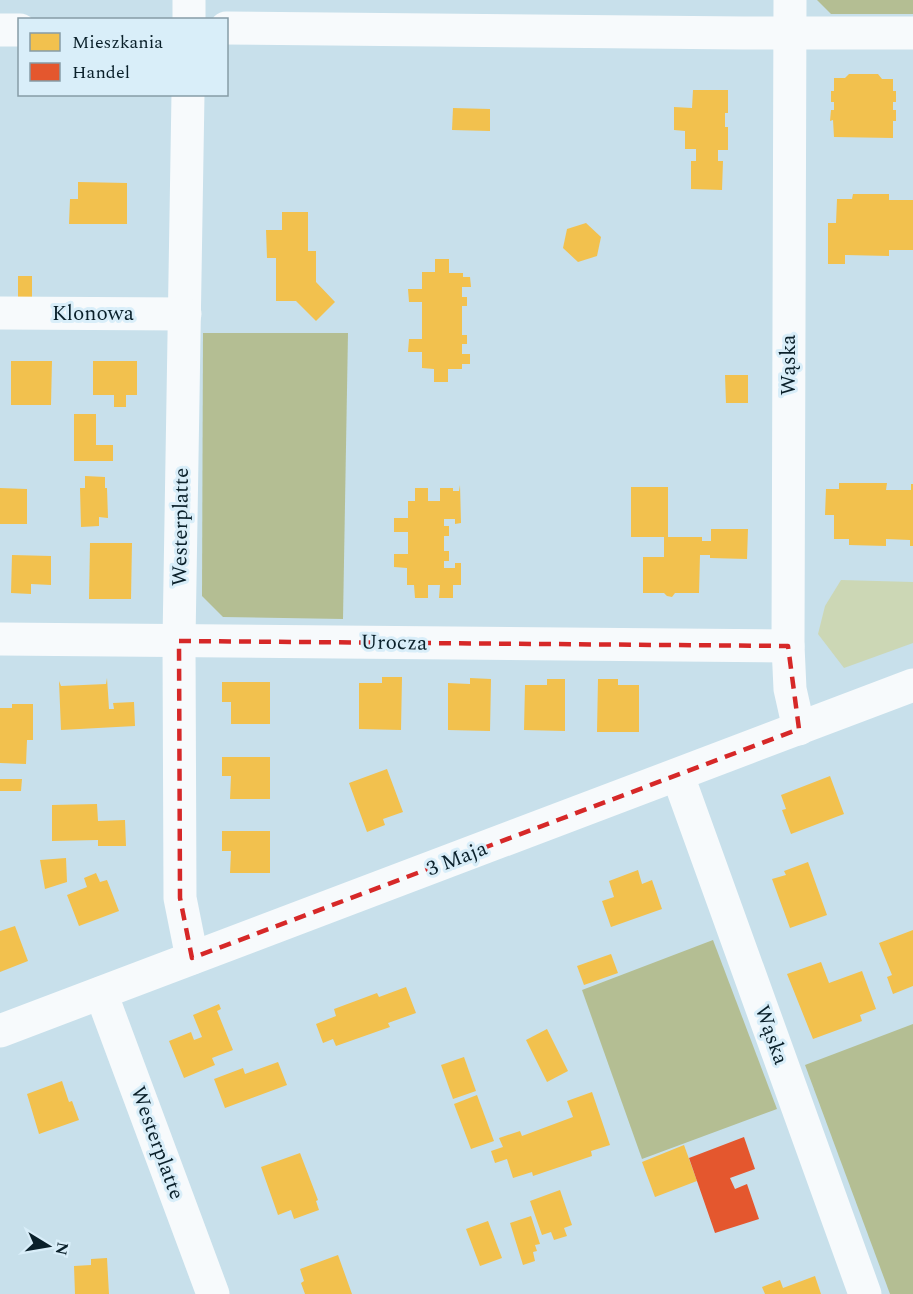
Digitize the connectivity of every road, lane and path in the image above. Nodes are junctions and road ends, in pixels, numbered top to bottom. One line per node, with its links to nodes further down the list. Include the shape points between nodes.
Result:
1 (189, 0): 3 (street)
2 (790, 0): 7 (street, Wąska)
3 (189, 18)
4 (228, 28): 7 (street)
5 (0, 30): 6 (street)
6 (18, 30)
7 (789, 33): 8 (street); 14 (street, Wąska)
8 (913, 33)
9 (188, 96): 11 (street, Westerplatte)
10 (0, 314): 11 (street, Klonowa)
11 (185, 314): 13 (street, Westerplatte)
12 (0, 639): 13 (street, Urocza)
13 (179, 640): 14 (street, Urocza); 18 (street, Westerplatte, via 180,898)
14 (788, 646): 16 (street, Wąska, via 790,689)
15 (913, 685): 16 (street, 3 Maja)
16 (799, 729): 17 (street, 3 Maja)
17 (678, 776): 18 (street, 3 Maja); 22 (street, Wąska)
18 (192, 958): 19 (street, 3 Maja)
19 (101, 993): 20 (street, 3 Maja); 21 (street, Westerplatte)
20 (0, 1031)
21 (213, 1294)
22 (865, 1294)

